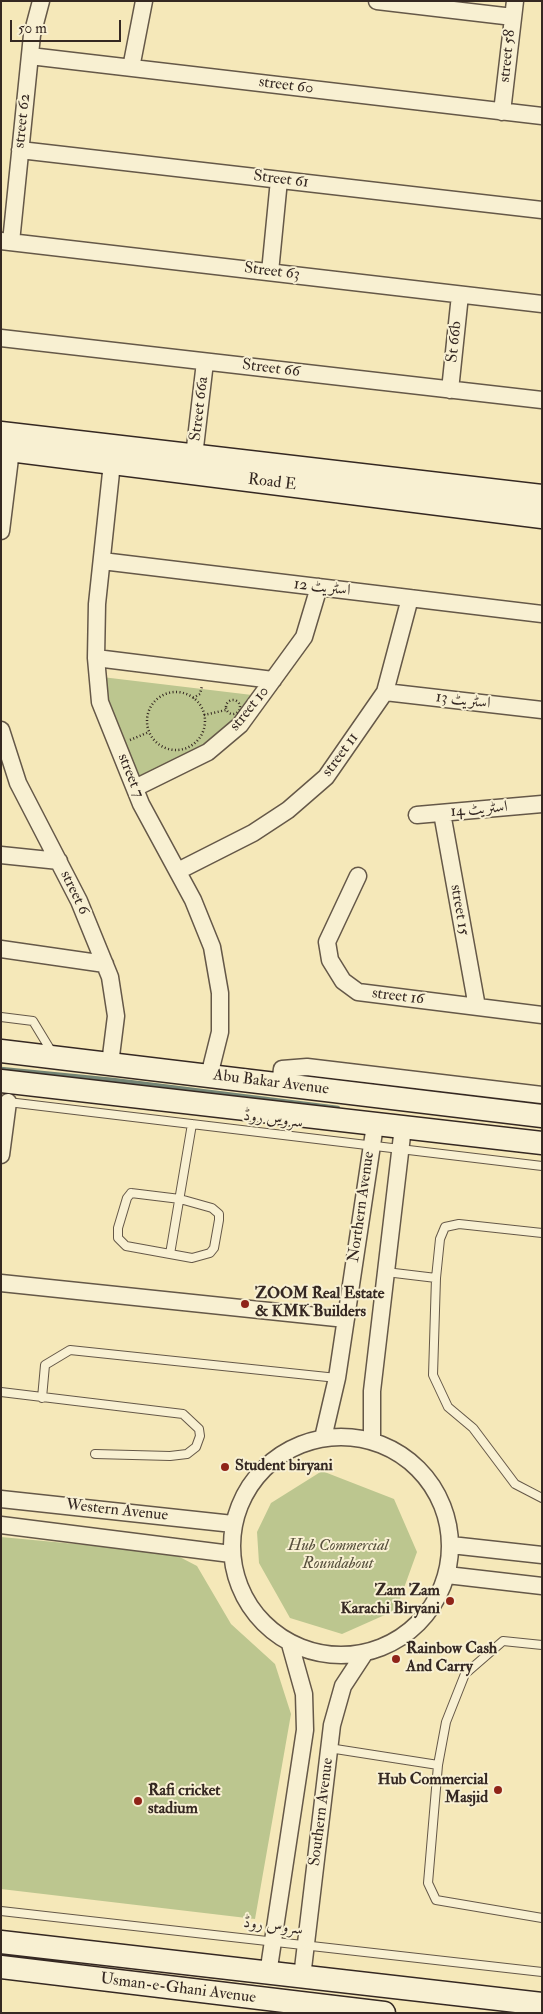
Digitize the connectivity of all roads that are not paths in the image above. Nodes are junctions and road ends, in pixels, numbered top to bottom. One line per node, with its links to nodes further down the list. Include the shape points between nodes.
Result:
1 (41, 1): 5 (street, street 62)
2 (144, 1): 6 (street)
3 (377, 1): 4 (street)
4 (514, 9): 7 (street, street 58)
5 (30, 56): 6 (street, street 60); 9 (street, street 62)
6 (131, 68): 7 (street, street 60)
7 (502, 112): 8 (street, street 60)
8 (542, 116)
9 (20, 150): 10 (street, Street 61); 12 (street, street 62)
10 (279, 180): 11 (street, Street 61); 13 (street)
11 (542, 210)
12 (6, 242): 13 (street, Street 63)
13 (270, 272): 14 (street, Street 63)
14 (460, 294): 15 (street, Street 63); 18 (street, St 66b)
15 (542, 304)
16 (1, 338): 17 (street, Street 66)
17 (205, 362): 18 (street, Street 66); 21 (street, Street 66a)
18 (450, 390): 19 (street, Street 66)
19 (542, 400)
20 (5, 444): 21 (main road, Road E); 22 (main road, Road E); 25 (street)
21 (194, 456): 23 (main road, Road E)
22 (112, 463): 24 (main road, Road E); 26 (street, street 7)
23 (542, 496)
24 (542, 517)
25 (1, 531)
26 (102, 561): 27 (street, اسٹریٹ 12); 30 (street, street 7)
27 (319, 587): 28 (street, اسٹریٹ 12); 31 (street, street 10, via 304,637)
28 (410, 598): 29 (street, اسٹریٹ 12); 32 (street, street 11)
29 (542, 614)
30 (96, 658): 31 (street); 36 (street, street 7, via 100,702)
31 (273, 680): 36 (street, street 10, via 240,725 208,752)
32 (385, 692): 33 (street, اسٹریٹ 13); 42 (street, street 11, via 326,778 288,810 253,833)
33 (542, 710)
34 (1, 730): 35 (street, street 6)
35 (6, 761): 41 (street, street 6)
36 (135, 788): 42 (street, street 7)
37 (542, 804): 38 (street, اسٹریٹ 14)
38 (442, 813): 39 (street, اسٹریٹ 14); 46 (street, street 15)
39 (417, 815)
40 (1, 855): 41 (street)
41 (59, 862): 45 (street, street 6)
42 (178, 871): 52 (street, street 7, via 212,947 218,984 220,1032)
43 (358, 876): 46 (street, street 16, via 327,942 330,960 344,981 358,992)
44 (1, 949): 45 (street)
45 (105, 964): 51 (street, street 6, via 116,1016)
46 (477, 1007): 47 (street, street 16)
47 (542, 1015)
48 (1, 1017): 50 (lane, via 33,1021)
49 (1, 1051): 50 (main road, Abu Bakar Avenue)
50 (55, 1057): 51 (main road, Abu Bakar Avenue)
51 (110, 1064): 52 (main road, Abu Bakar Avenue)
52 (209, 1076): 53 (main road, Abu Bakar Avenue)
53 (280, 1084): 55 (street, via 282,1069 307,1067); 56 (main road, Abu Bakar Avenue)
54 (3, 1095): 57 (lane, سروس روڈ); 58 (main road, Abu Bakar Avenue); 63 (street)
55 (542, 1095)
56 (542, 1116)
57 (192, 1124): 61 (lane, سروس روڈ); 65 (lane)
58 (375, 1124): 59 (main road, Abu Bakar Avenue); 61 (street, Northern Avenue)
59 (403, 1127): 60 (main road, Abu Bakar Avenue); 62 (street, Northern Avenue)
60 (542, 1143)
61 (370, 1147): 62 (lane, سروس روڈ); 71 (street, Northern Avenue)
62 (399, 1150): 64 (lane, سروس روڈ); 68 (street, Northern Avenue)
63 (1, 1155)
64 (542, 1166)
65 (180, 1199): 67 (lane); 67 (lane, via 212,1208 219,1214 219,1229 210,1253 192,1258); 67 (lane, via 131,1193 118,1228 118,1238 126,1246)
66 (542, 1233): 69 (lane, via 459,1224 445,1227 440,1239)
67 (170, 1254)
68 (386, 1272): 69 (lane); 76 (street, Northern Avenue, via 372,1391)
69 (436, 1278): 78 (lane, via 433,1376 448,1407 474,1428 515,1484)
70 (1, 1283): 71 (street)
71 (346, 1319): 72 (street, Northern Avenue)
72 (337, 1378): 74 (lane, via 70,1350 46,1365); 75 (street, Northern Avenue)
73 (1, 1392): 74 (lane)
74 (42, 1398): 77 (lane, via 183,1414 199,1429 196,1447 187,1454)
75 (323, 1438): 76 (street, via 348,1436); 81 (street, via 292,1448 264,1467 244,1493)
76 (372, 1441): 82 (street, via 404,1456 429,1480 445,1511)
77 (95, 1454)
78 (542, 1498)
79 (1, 1499): 81 (street, Western Avenue)
80 (1, 1524): 83 (street, Western Avenue)
81 (233, 1524): 83 (street)
82 (451, 1545): 84 (street); 85 (street)
83 (231, 1554): 87 (street, via 240,1590 260,1622)
84 (542, 1555)
85 (448, 1575): 86 (street); 89 (street, via 436,1603 417,1626 392,1644)
86 (542, 1586)
87 (290, 1644): 89 (street, via 326,1655); 94 (street, Usman-e-Ghani Avenue, via 304,1694 305,1730)
88 (542, 1645): 91 (lane, via 503,1641 465,1674 446,1722)
89 (364, 1654): 90 (street, Southern Avenue, via 343,1686)
90 (329, 1748): 91 (lane); 96 (street, Southern Avenue)
91 (438, 1765): 93 (lane, via 428,1883 436,1900)
92 (1, 1911): 94 (lane, سروس روڈ)
93 (542, 1918)
94 (274, 1941): 96 (lane, سروس روڈ); 99 (street, Usman-e-Ghani Avenue)
95 (1, 1942): 99 (main road, Usman-e-Ghani Avenue)
96 (307, 1945): 98 (lane, سروس روڈ); 100 (street, Southern Avenue)
97 (1, 1968): 102 (main road, Usman-e-Ghani Avenue)
98 (542, 1972)
99 (268, 1974): 100 (main road, Usman-e-Ghani Avenue)
100 (302, 1977): 101 (main road, Usman-e-Ghani Avenue)
101 (542, 2004)
102 (384, 2013)

